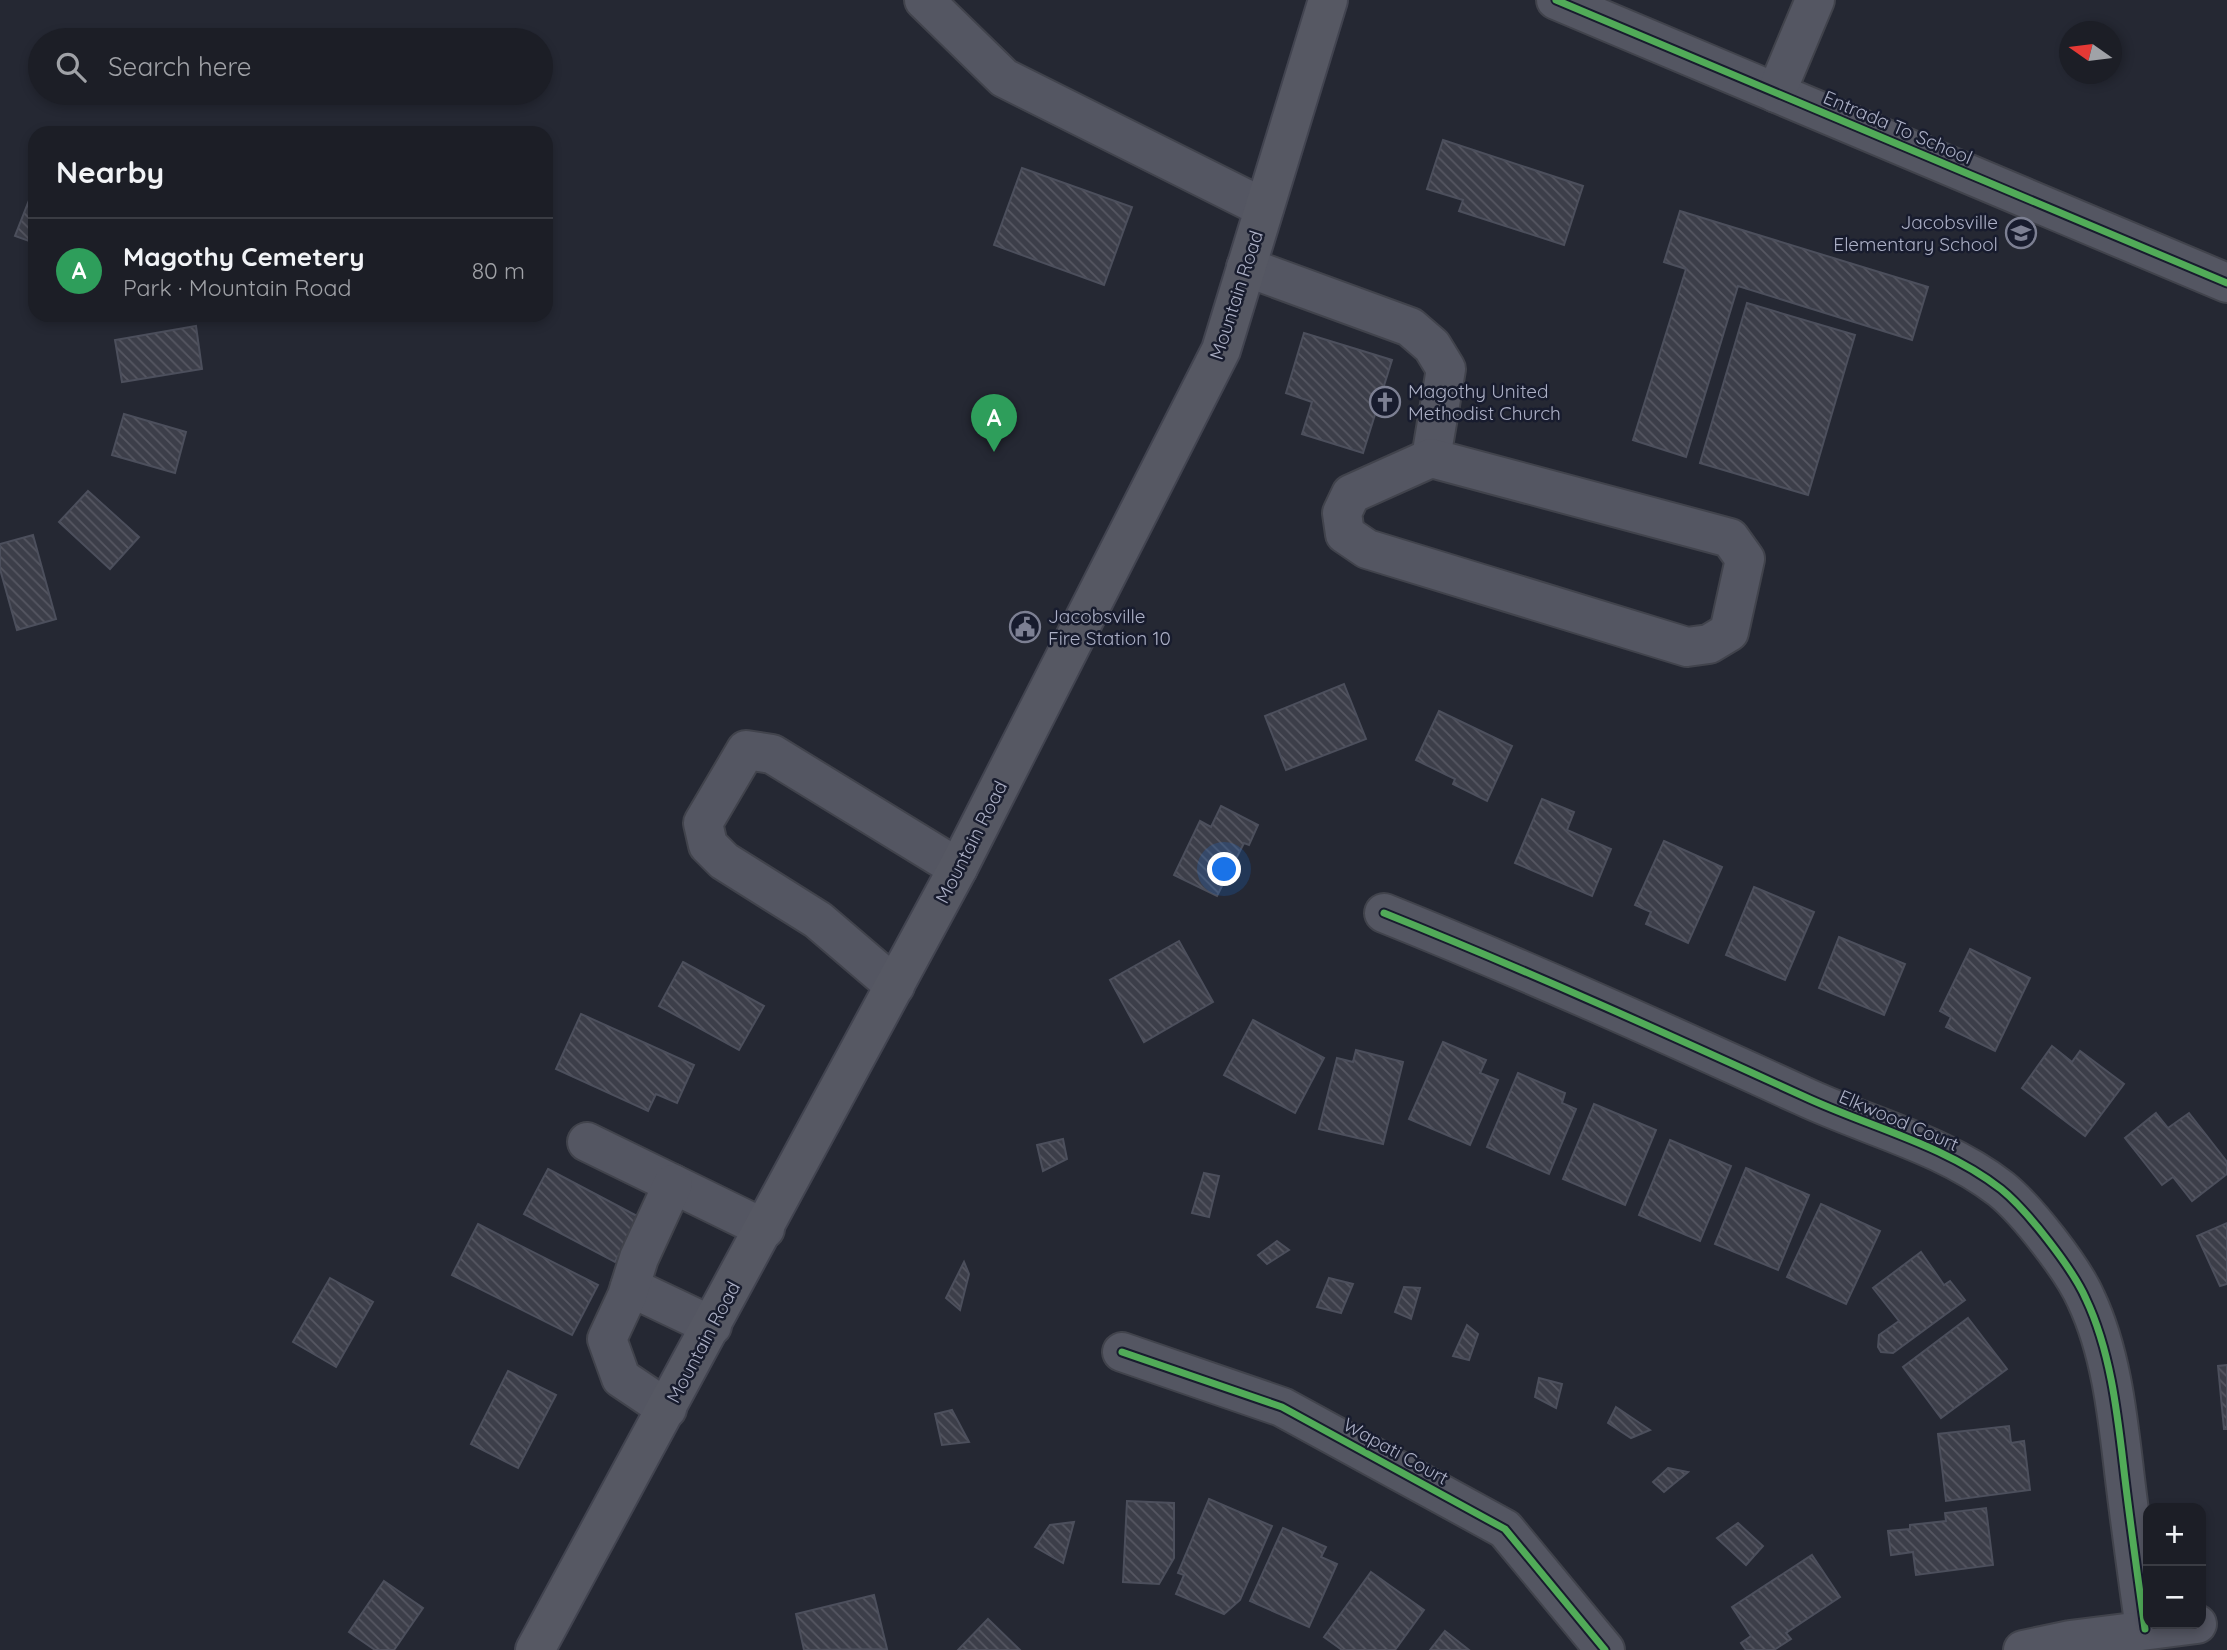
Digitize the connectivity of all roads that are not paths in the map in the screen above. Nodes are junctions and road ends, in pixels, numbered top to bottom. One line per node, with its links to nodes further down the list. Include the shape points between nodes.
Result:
1 (924, 0): 6 (street, via 1004,78)
2 (1328, 0): 6 (main road, Mountain Road)
3 (1556, 0): 5 (street, Entrada To School)
4 (1815, 0): 5 (street)
5 (1776, 93): 8 (street, Entrada To School)
6 (1264, 208): 7 (main road, Mountain Road)
7 (1246, 267): 9 (street, via 1410,327 1432,346 1446,369); 10 (main road, Mountain Road, via 1221,350)
8 (2227, 283)
9 (1431, 458): 9 (street, via 1730,538 1745,559 1729,632 1709,644 1687,647 1367,549 1345,534 1342,513 1351,494)
10 (958, 868): 12 (main road, Mountain Road); 12 (street, via 772,754 746,750 704,823 708,845 724,861 818,920)
11 (1384, 913): 20 (street, Elkwood Court, via 1880,1126 1964,1164 2003,1190 2067,1268 2086,1297 2098,1331 2116,1415)
12 (895, 986): 15 (main road, Mountain Road)
13 (587, 1142): 14 (street)
14 (673, 1184): 15 (street); 16 (street)
15 (765, 1228): 17 (main road, Mountain Road)
16 (630, 1287): 17 (street); 19 (street, via 607,1339 621,1378)
17 (712, 1326): 19 (main road, Mountain Road)
18 (1122, 1352): 25 (street, Wapati Court, via 1282,1407 1505,1529)
19 (667, 1409): 24 (main road, Mountain Road)
20 (2143, 1614)
21 (2227, 1621): 22 (street)
22 (2206, 1623)
23 (2145, 1629): 26 (street)
24 (535, 1650)
25 (1605, 1650)
26 (2023, 1650)

